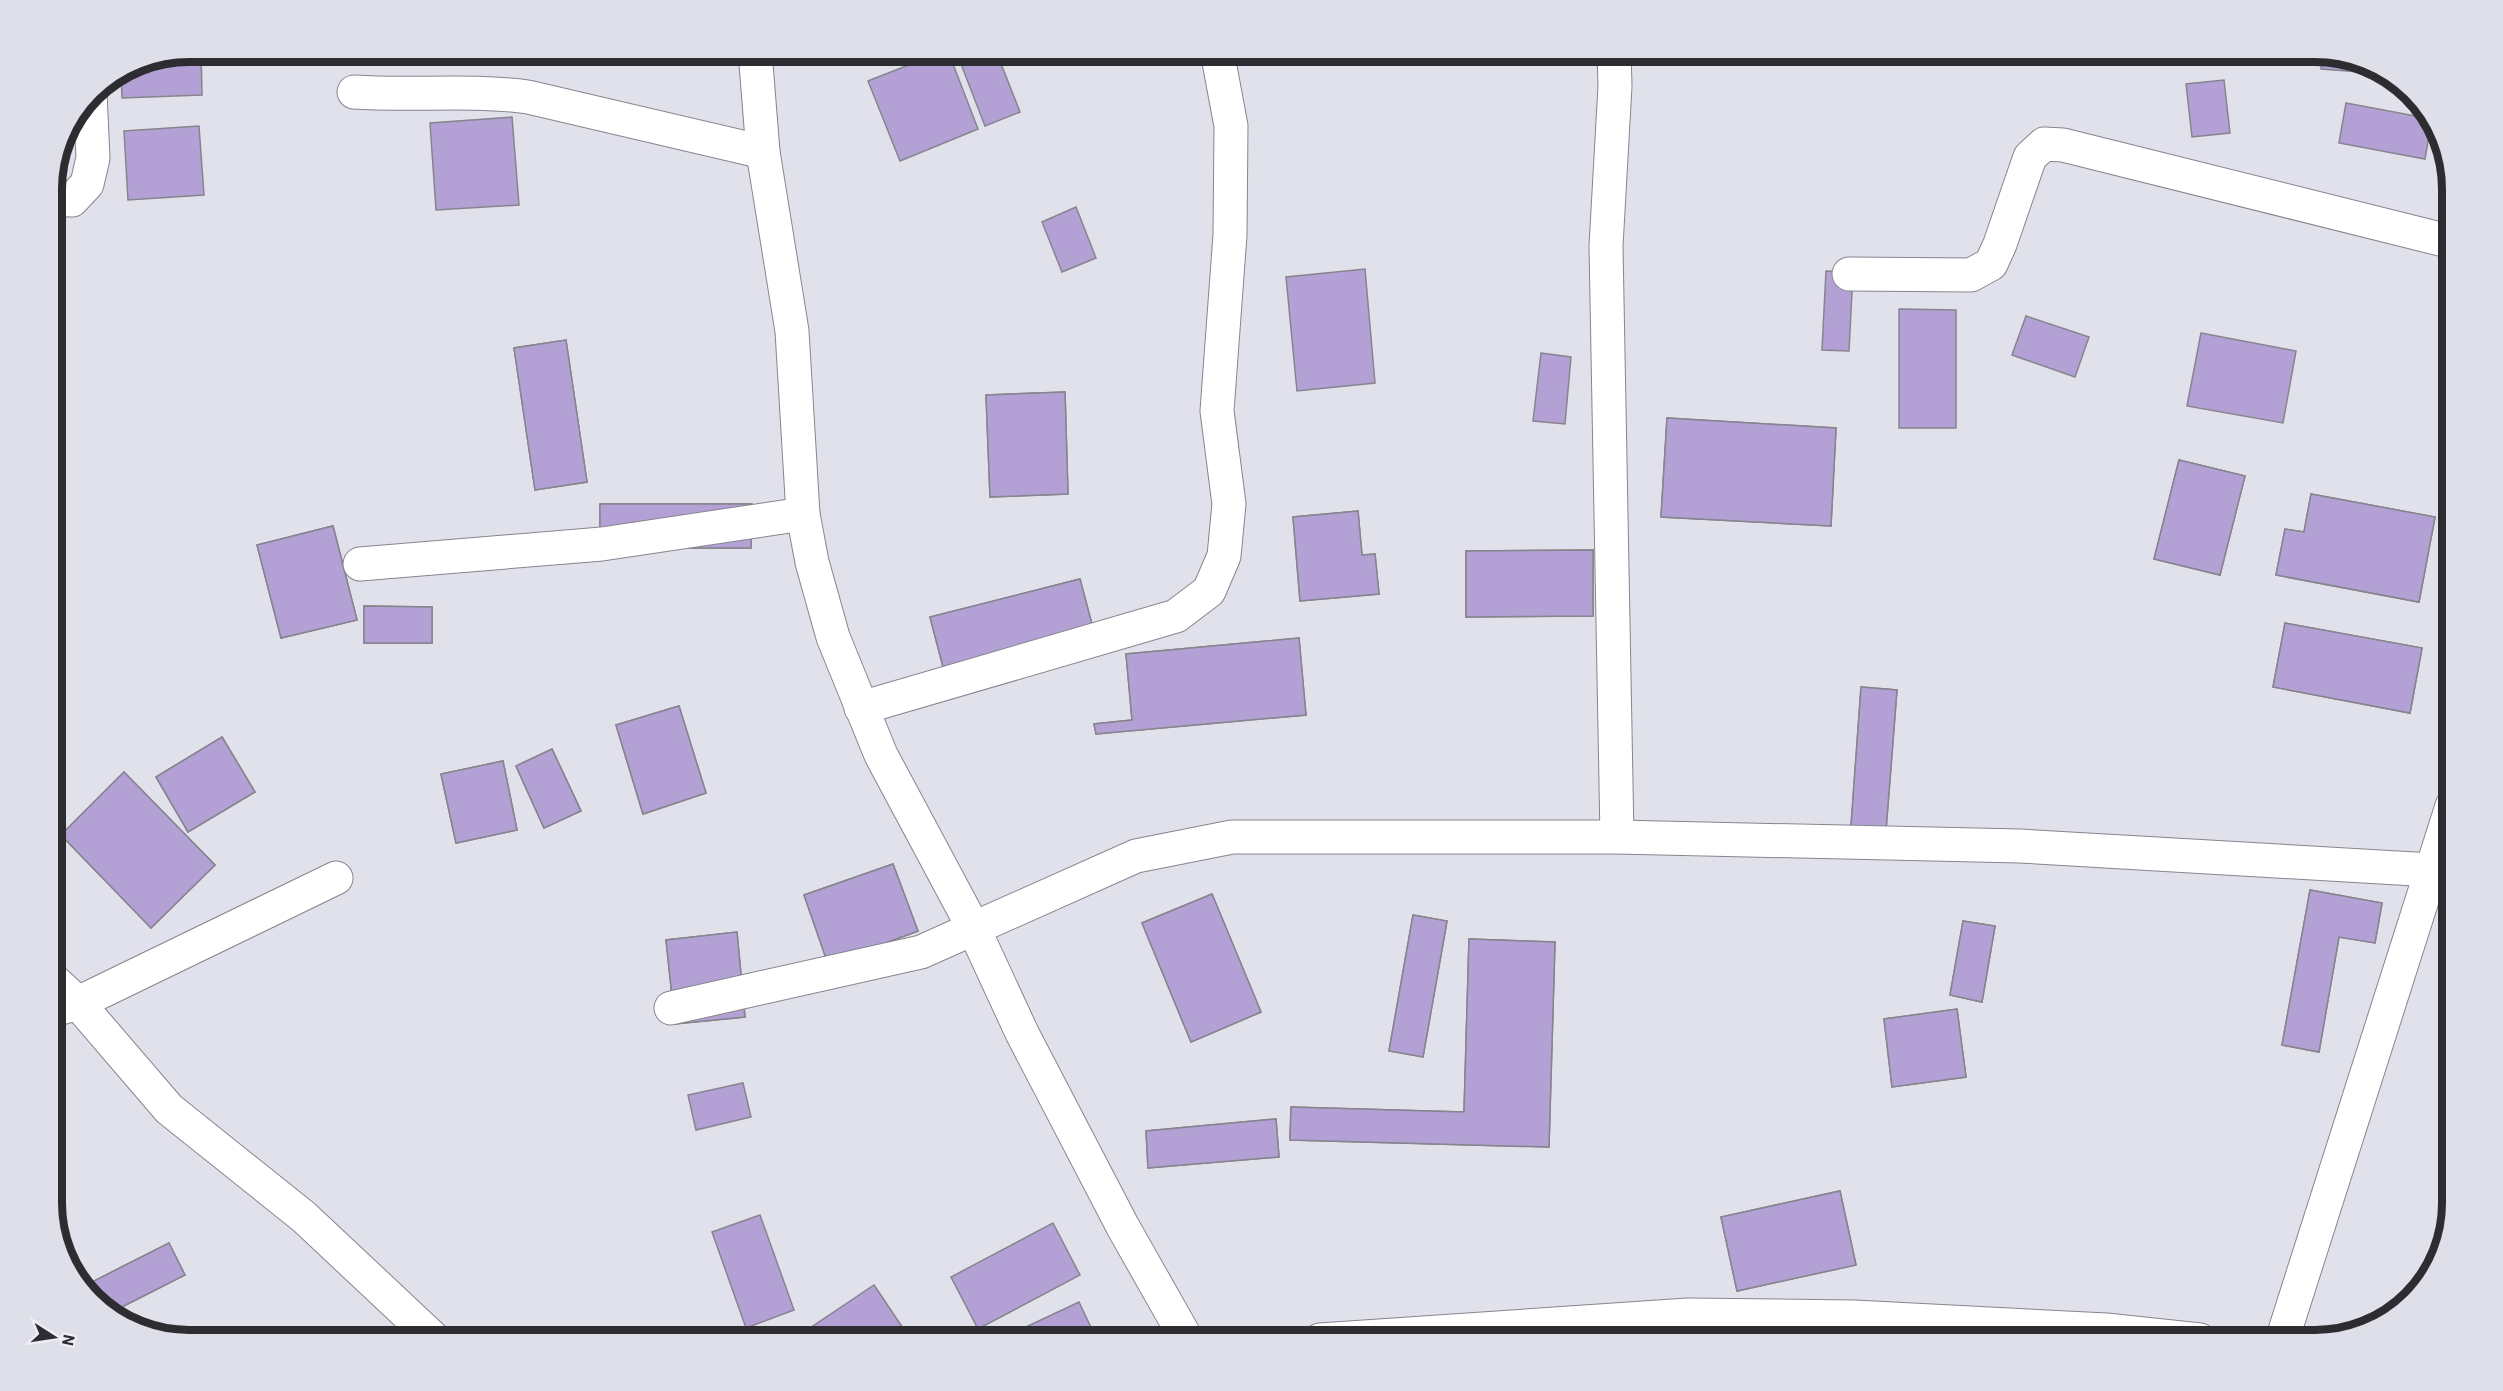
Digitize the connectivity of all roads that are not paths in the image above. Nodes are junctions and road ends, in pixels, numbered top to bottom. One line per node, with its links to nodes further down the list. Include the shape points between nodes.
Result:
1 (756, 62): 6 (street)
2 (1219, 62): 12 (street, via 1231,126 1230,235 1217,411 1229,504 1224,556 1209,591 1176,616)
3 (1614, 62): 13 (street, via 1606,246)
4 (354, 92): 6 (street, via 504,94)
5 (91, 108): 7 (street, via 93,158 87,184 72,200)
6 (763, 152): 10 (street, via 792,331)
7 (62, 200)
8 (2441, 239): 9 (street, via 2063,145 2044,144 2030,157 1991,264 1971,275)
9 (1849, 274)
10 (803, 514): 11 (street, via 602,544); 12 (street, via 832,637)
11 (360, 564)
12 (861, 708): 17 (street, via 881,755)
13 (1617, 837): 15 (street, via 2020,846); 17 (street, via 1232,837 1136,856)
14 (2442, 839): 15 (street)
15 (2432, 870): 24 (street)
16 (336, 878): 18 (street)
17 (974, 927): 19 (street, via 921,951); 21 (street, via 1027,1043)
18 (64, 1007): 20 (street, via 169,1109 304,1216)
19 (671, 1008)
20 (424, 1330)
21 (1181, 1330)
22 (1462, 1330): 23 (street, via 1688,1314 1854,1317)
23 (2106, 1330)
24 (2285, 1330)

